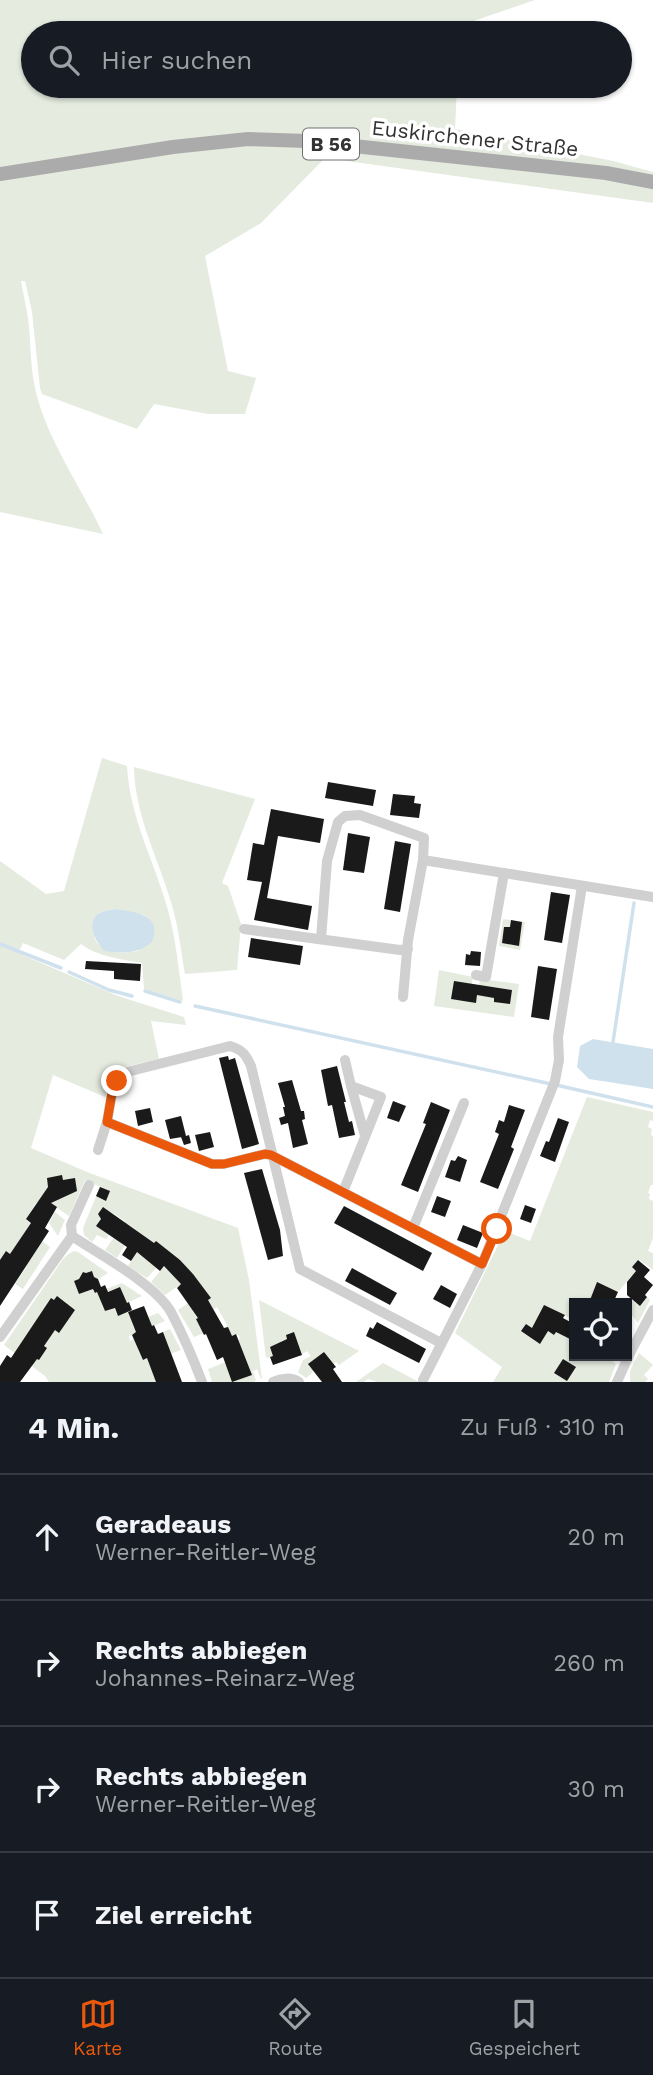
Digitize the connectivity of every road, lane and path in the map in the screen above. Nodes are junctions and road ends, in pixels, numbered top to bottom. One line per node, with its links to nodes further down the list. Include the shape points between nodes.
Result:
1 (0, 174): 2 (main road, Euskirchener Straße / B 56, via 248,139 307,141 593,172)
2 (653, 183)
3 (423, 860): 4 (street); 8 (street, via 424,838 360,815 345,816 336,827 327,861); 9 (street)
4 (504, 873): 5 (street); 10 (street, via 486,976)
5 (582, 886): 6 (street); 23 (street, via 555,1081)
6 (653, 897)
7 (244, 929): 8 (street)
8 (321, 939): 9 (street)
9 (408, 949): 11 (street)
10 (476, 975)
11 (404, 997)
12 (345, 1060): 13 (street)
13 (351, 1086): 16 (street); 16 (street, via 380,1097)
14 (464, 1103): 21 (street)
15 (107, 1122): 17 (street); 18 (street, via 212,1164); 18 (street, via 113,1087 127,1072 230,1046 240,1049 251,1066)
16 (365, 1136): 20 (street)
17 (98, 1150)
18 (271, 1155): 20 (street); 26 (street, via 300,1269)
19 (89, 1185): 22 (street, via 71,1225)
20 (343, 1192): 21 (street)
21 (413, 1228): 23 (street)
22 (72, 1236): 25 (street); 29 (street, via 142,1283 170,1311)
23 (482, 1264): 26 (street)
24 (653, 1310): 31 (street)
25 (0, 1337)
26 (440, 1343): 28 (street)
27 (294, 1380): 30 (street)
28 (423, 1380)
29 (202, 1382)
30 (273, 1382)
31 (617, 1382)

